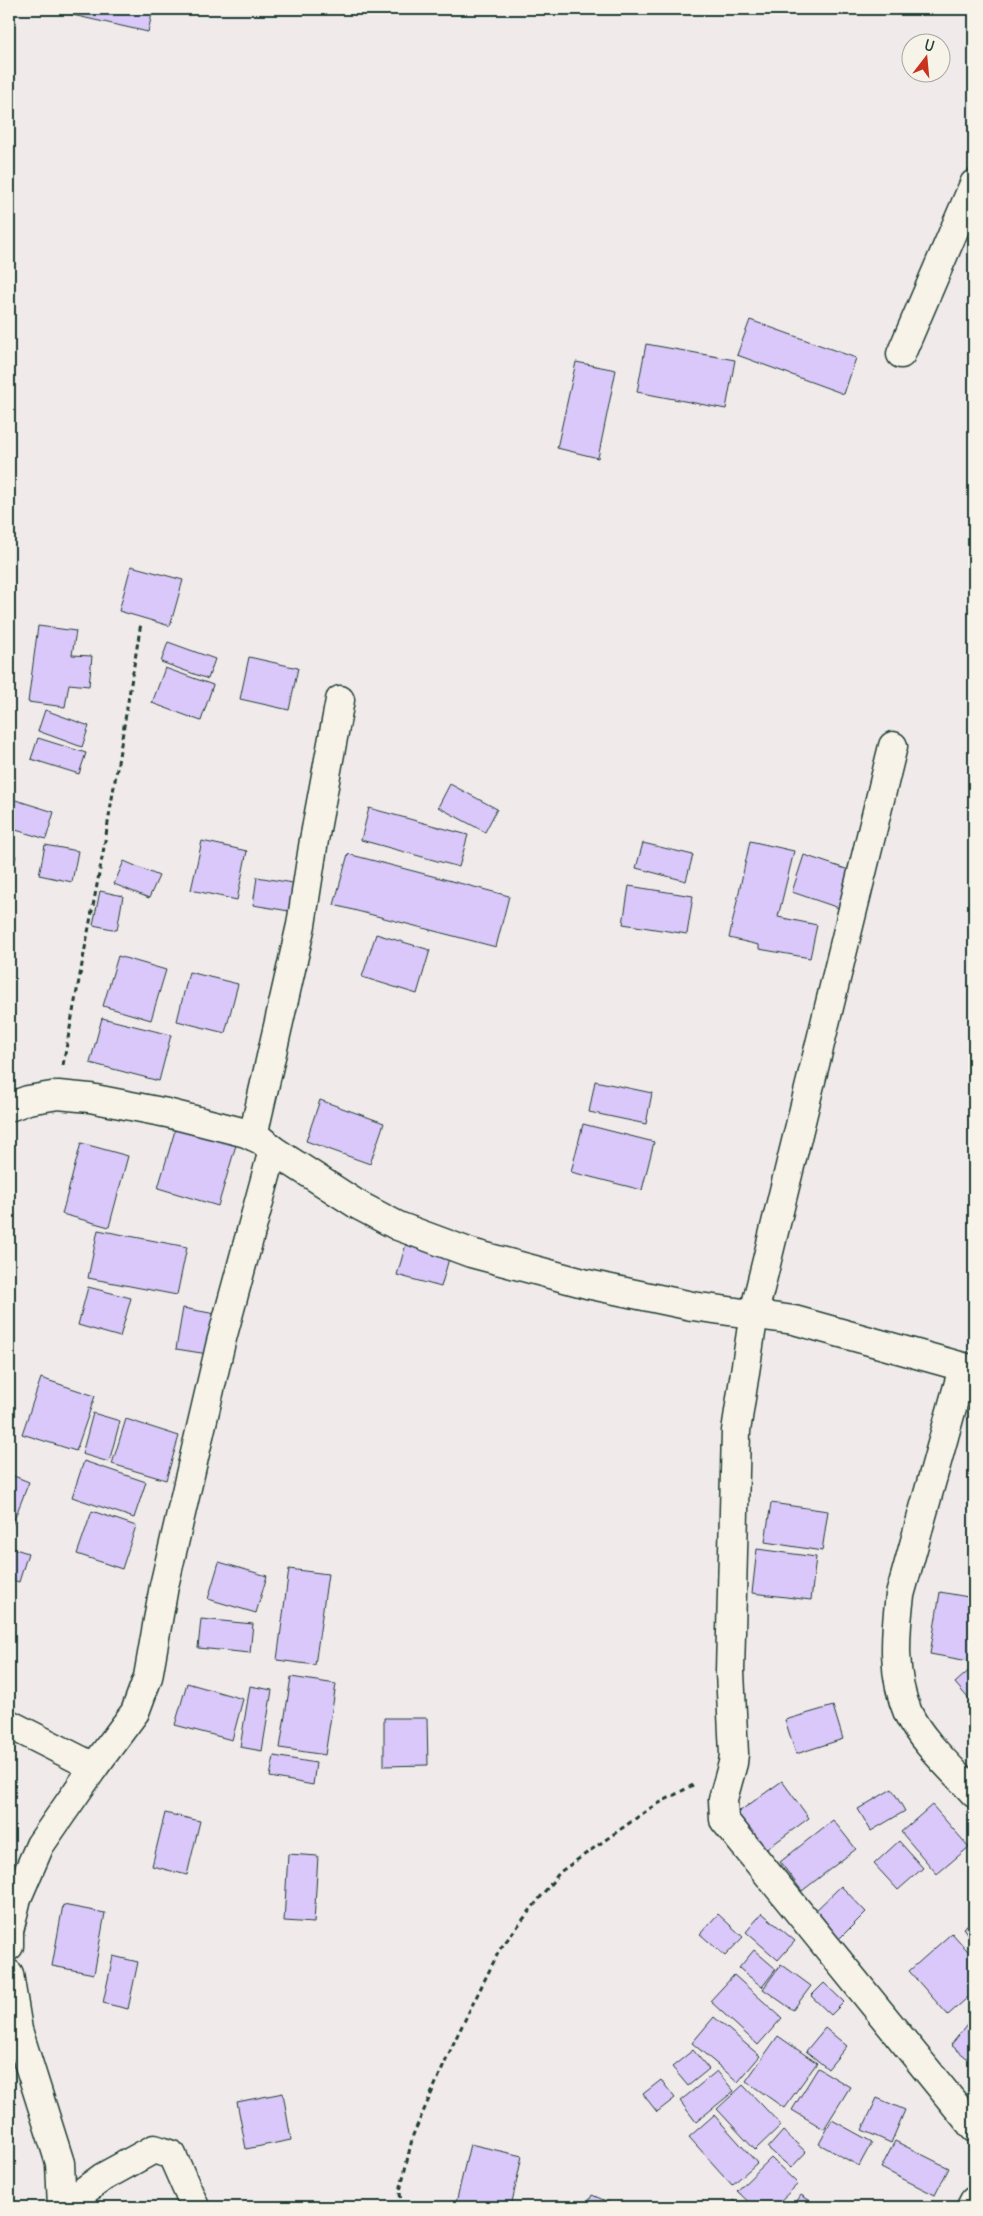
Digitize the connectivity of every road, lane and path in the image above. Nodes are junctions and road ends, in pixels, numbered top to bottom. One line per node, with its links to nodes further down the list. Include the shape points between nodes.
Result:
1 (974, 184): 2 (street)
2 (901, 354)
3 (141, 623): 6 (path)
4 (340, 700): 8 (street)
5 (893, 746): 9 (street)
6 (58, 1095): 7 (street); 8 (street, via 167,1113)
7 (9, 1107)
8 (263, 1143): 9 (street, via 358,1205 398,1226 471,1253 586,1284 692,1306); 13 (street, via 222,1342 164,1586 148,1677 135,1712)
9 (754, 1313): 10 (street, via 794,1320); 12 (street, via 736,1431 730,1672)
10 (968, 1369): 14 (street, via 900,1595 896,1628 897,1672 909,1714 933,1748)
11 (9, 1724): 13 (street)
12 (734, 1763): 17 (street, via 723,1798 724,1820); 21 (path, via 652,1807 560,1872 500,1949 413,2135 400,2191)
13 (94, 1767): 15 (street, via 40,1846 17,1898)
14 (974, 1793)
15 (9, 1946)
16 (9, 1974): 19 (street, via 18,2030 60,2163)
17 (974, 2128)
18 (974, 2201): 22 (street)
19 (62, 2207): 20 (street, via 104,2177 154,2149 172,2155)
20 (195, 2207)
21 (401, 2207)
22 (971, 2207)

